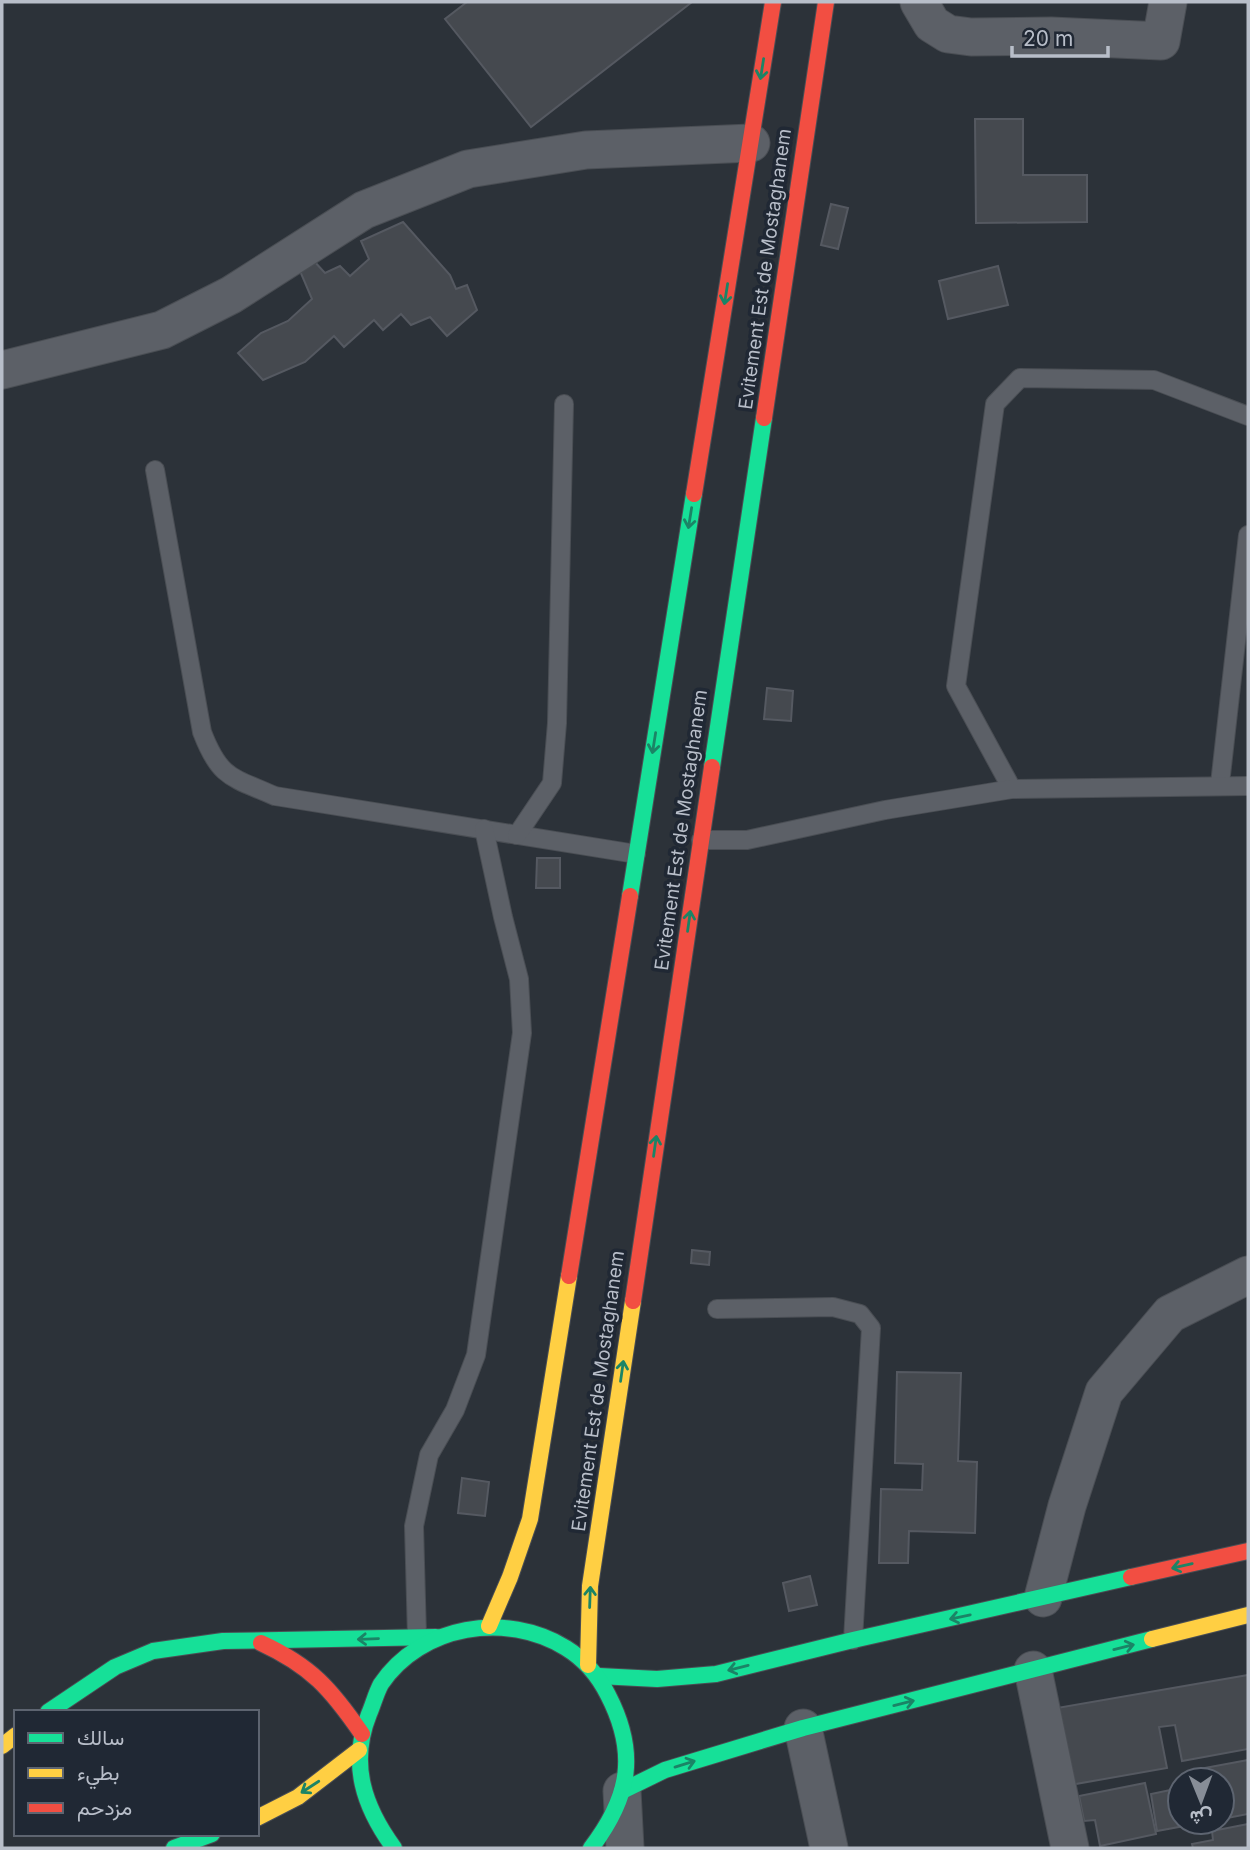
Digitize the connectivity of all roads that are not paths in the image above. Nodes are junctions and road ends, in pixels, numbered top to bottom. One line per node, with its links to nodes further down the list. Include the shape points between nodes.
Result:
1 (773, 2): 5 (main road, Evitement Est de Mostaghanem, one-way to 5)
2 (825, 2): 16 (main road, Evitement Est de Mostaghanem)
3 (919, 2): 4 (street, via 932,24 948,34 1161,41)
4 (1168, 2)
5 (751, 143): 6 (street, via 586,150 468,169 364,210 231,295 162,330); 17 (main road, Evitement Est de Mostaghanem, one-way to 17)
6 (2, 370)
7 (564, 404): 15 (lane, via 552,783)
8 (1248, 416): 13 (lane, via 1154,380 1020,378 995,404 956,686)
9 (155, 470): 14 (lane, via 202,732 212,758 228,776 275,796)
10 (1248, 536): 11 (lane)
11 (1220, 784): 12 (lane); 13 (lane)
12 (1248, 786)
13 (1012, 789): 16 (lane, via 747,839)
14 (484, 829): 15 (lane); 24 (lane, via 519,979 522,1033 476,1355 455,1410 429,1455 414,1526)
15 (517, 835): 17 (lane)
16 (701, 840): 29 (main road, Evitement Est de Mostaghanem, one-way to 16, via 590,1586)
17 (636, 854): 23 (main road, Evitement Est de Mostaghanem, via 530,1519)
18 (1248, 1275): 21 (street, via 1170,1314 1104,1392)
19 (717, 1309): 26 (lane, via 833,1307 860,1314 871,1328)
20 (1248, 1551): 21 (main road, one-way to 21)
21 (1043, 1598): 26 (main road, one-way to 26)
22 (1248, 1615): 28 (main road, one-way to 22)
23 (489, 1626): 25 (main road, via 471,1626); 29 (main road, via 507,1625 542,1634 572,1650)
24 (417, 1637): 25 (main road); 27 (main road, one-way to 27)
25 (436, 1637): 32 (main road, via 406,1656 382,1683 366,1715)
26 (853, 1640): 29 (main road, one-way to 29, via 716,1674 657,1679)
27 (256, 1641): 30 (main road, via 153,1651 115,1667); 32 (main road, via 316,1673 335,1693)
28 (1034, 1670): 31 (main road, one-way to 28); 41 (street)
29 (593, 1671): 33 (main road, via 615,1702 625,1735 627,1768)
30 (51, 1710)
31 (803, 1728): 33 (main road, one-way to 31, via 665,1770); 40 (street)
32 (360, 1742): 34 (main road, one-way to 34, via 317,1783); 37 (main road, via 361,1786 374,1819)
33 (622, 1791): 38 (main road, via 605,1832); 39 (street)
34 (259, 1817)
35 (207, 1836): 36 (main road)
36 (174, 1848)
37 (394, 1848)
38 (591, 1848)
39 (625, 1848)
40 (830, 1848)
41 (1070, 1848)

